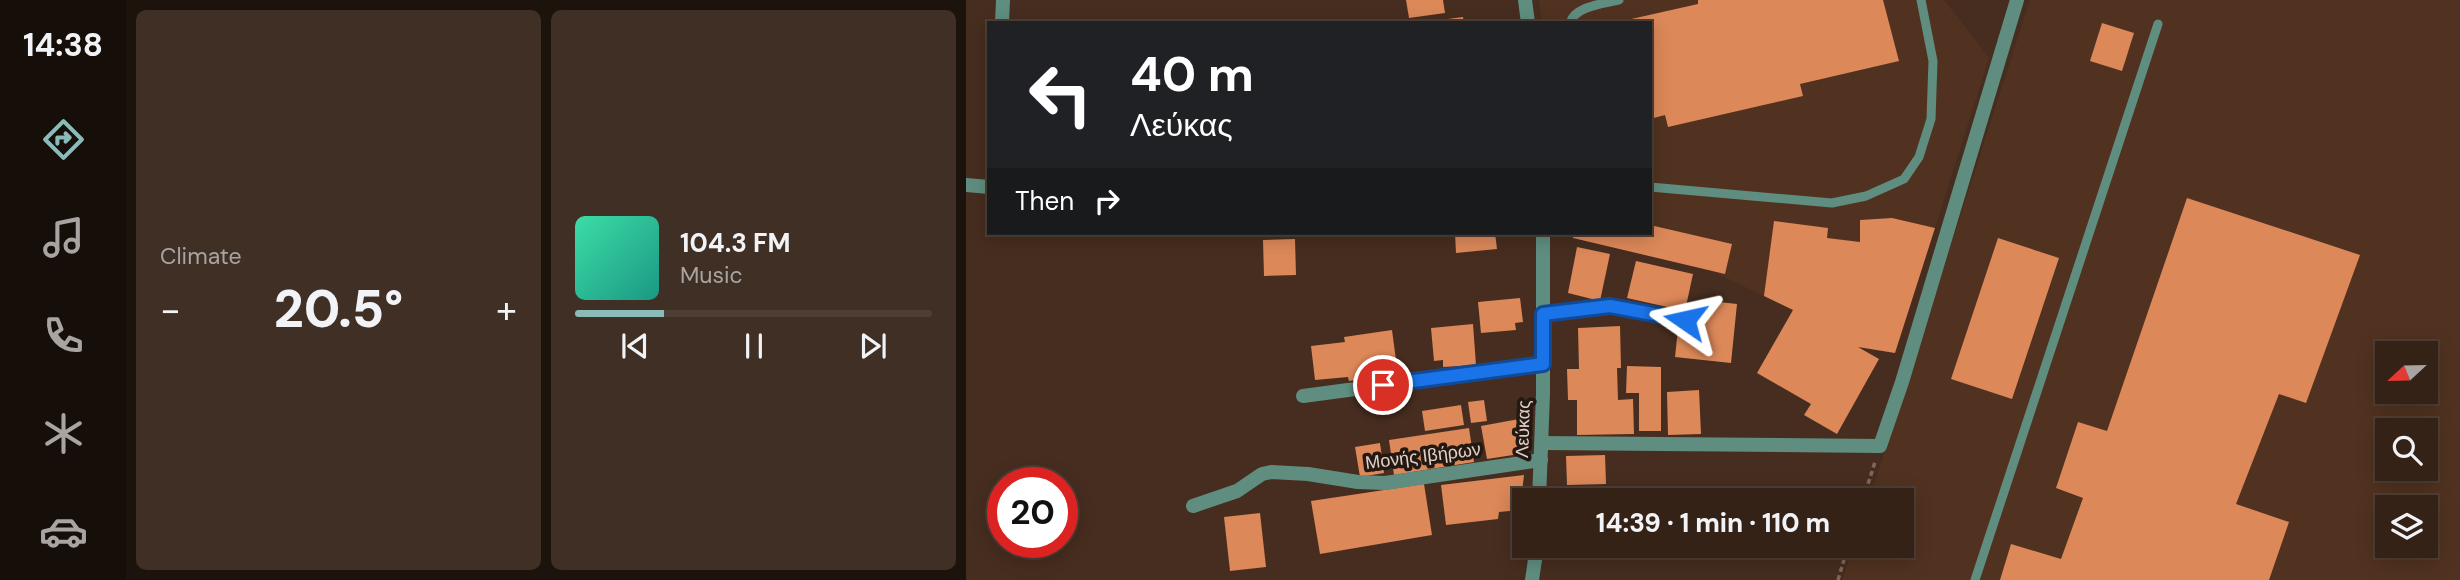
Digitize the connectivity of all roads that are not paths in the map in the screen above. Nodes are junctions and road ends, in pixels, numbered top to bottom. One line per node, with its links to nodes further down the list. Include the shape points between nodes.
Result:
1 (1003, 0): 6 (street)
2 (1525, 0): 7 (street)
3 (1619, 0): 8 (lane, via 1578,11)
4 (1921, 0): 12 (lane, via 1933,61 1931,119 1919,157 1904,179 1867,196 1832,203)
5 (2017, 0): 18 (street, via 1880,446)
6 (1002, 21)
7 (1528, 21)
8 (1570, 21)
9 (2158, 24): 24 (lane)
10 (966, 185): 11 (street)
11 (987, 187)
12 (1652, 187)
13 (1544, 235): 14 (street, Λεύκας)
14 (1543, 314): 15 (lane, via 1610,306); 16 (street, Λεύκας)
15 (1685, 320)
16 (1543, 364): 17 (street); 18 (street, Λεύκας)
17 (1303, 396)
18 (1542, 443): 19 (street, Λεύκας)
19 (1541, 460): 20 (street, Λεύκας); 21 (street, Μονής Ιβήρων, via 1385,483 1271,472 1237,491)
20 (1540, 488)
21 (1193, 506)
22 (1535, 558): 23 (street)
23 (1532, 580)
24 (1975, 580)

